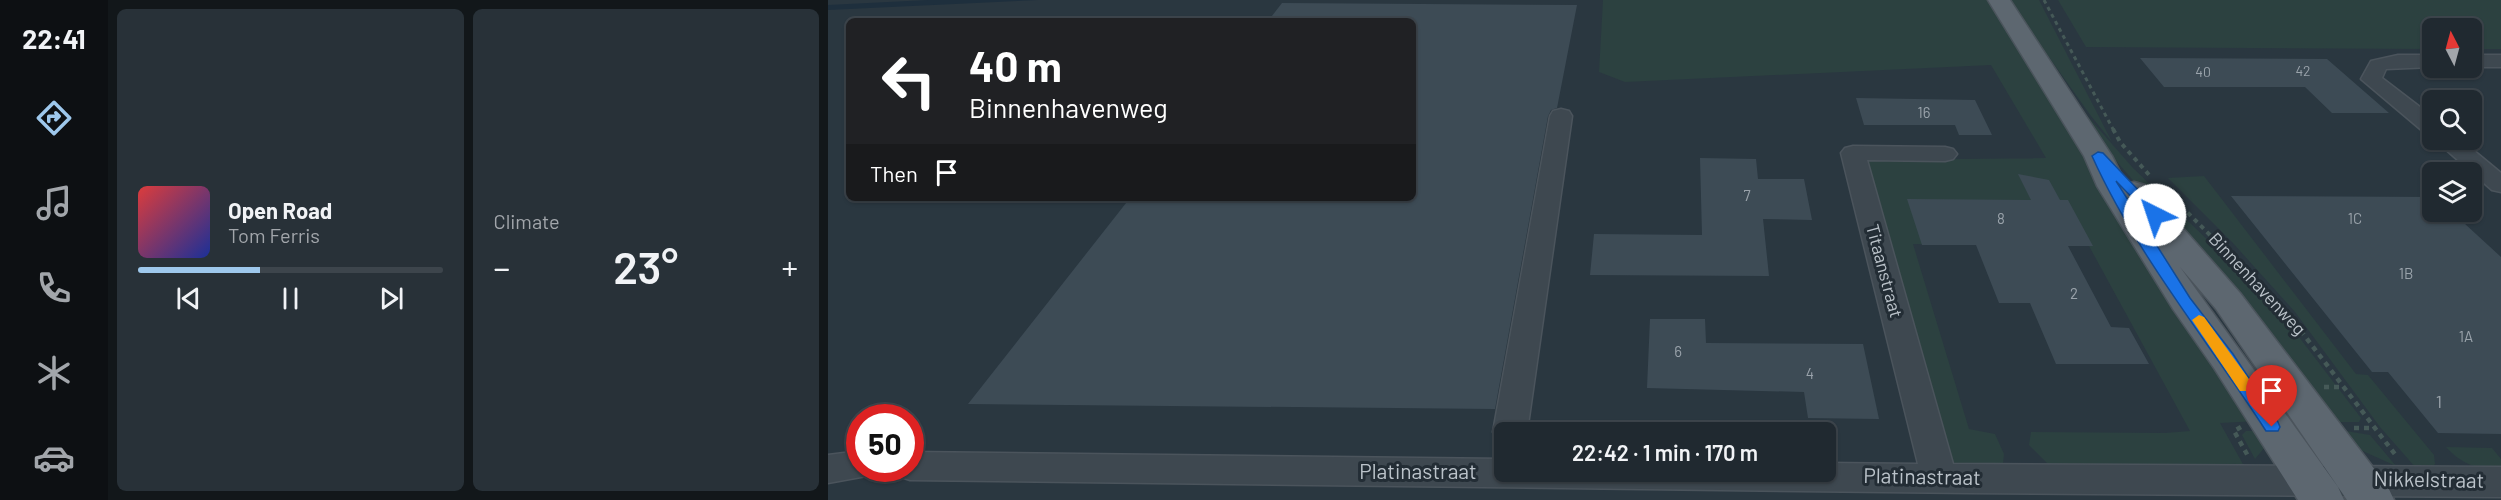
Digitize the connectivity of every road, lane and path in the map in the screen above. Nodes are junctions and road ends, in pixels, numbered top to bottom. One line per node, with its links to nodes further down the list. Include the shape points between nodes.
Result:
1 (1998, 0): 10 (main road, Binnenhavenweg)
2 (2044, 0): 11 (path, via 2120,142)
3 (2422, 61): 7 (street, via 2378,65 2371,79)
4 (2482, 61): 5 (street)
5 (2501, 61)
6 (1562, 116): 16 (street)
7 (2422, 119)
8 (2459, 150): 12 (street)
9 (1945, 154): 24 (street, Titaanstraat, via 1853,153)
10 (2098, 156): 25 (main road, Binnenhavenweg, via 2112,186 2185,301); 26 (main road, Binnenhavenweg, via 2130,186 2210,279)
11 (2158, 184)
12 (2501, 184)
13 (2173, 199): 15 (path, Binnenhavenweg, via 2285,310)
14 (2322, 387): 15 (path)
15 (2344, 387): 21 (path, Binnenhavenweg)
16 (1512, 422)
17 (924, 466): 19 (street, Platinastraat)
18 (846, 467): 20 (street)
19 (1494, 467)
20 (828, 469)
21 (2414, 479): 23 (street, Nikkelstraat); 26 (street, Nikkelstraat)
22 (1836, 480): 24 (street, Platinastraat)
23 (2501, 482)
24 (1961, 485): 25 (street, Platinastraat)
25 (2315, 489): 26 (street, Platinastraat)
26 (2365, 489)

